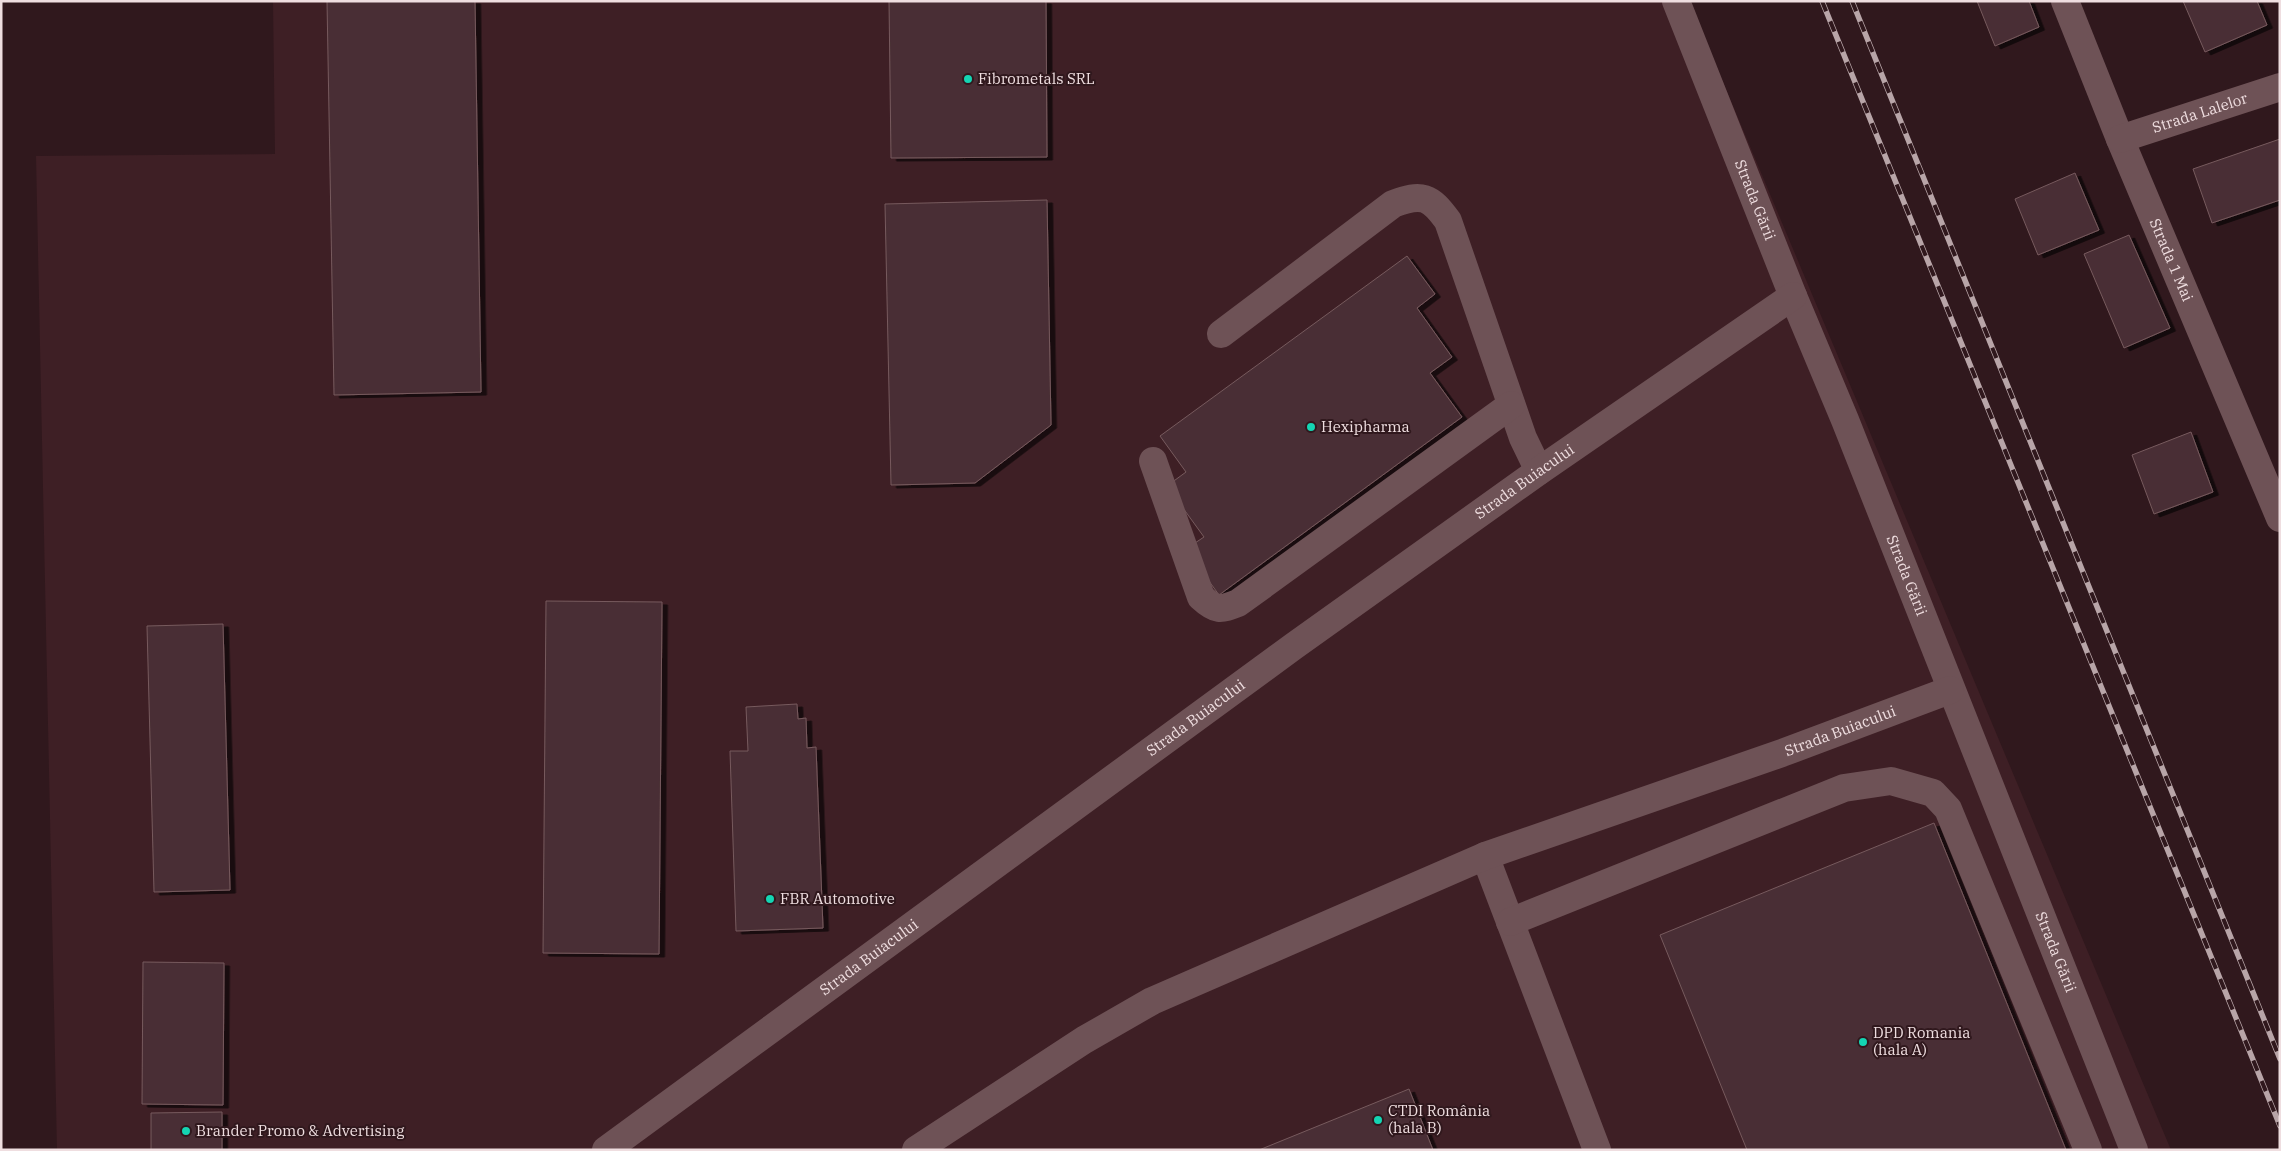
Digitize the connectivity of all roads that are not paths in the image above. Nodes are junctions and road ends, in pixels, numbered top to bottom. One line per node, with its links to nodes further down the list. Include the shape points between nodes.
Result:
1 (1676, 1): 5 (street, Strada Gării)
2 (2065, 1): 4 (street, Strada 1 Mai)
3 (2280, 87): 4 (street, Strada Lalelor)
4 (2120, 139): 10 (street, Strada 1 Mai)
5 (1793, 296): 9 (street, Strada Buiacului); 11 (street, Strada Gării)
6 (1221, 334): 7 (street, via 1393,204 1410,197 1425,199 1436,204 1448,221)
7 (1511, 405): 8 (street, via 1238,603 1221,609 1210,606 1201,597); 9 (street)
8 (1153, 461)
9 (1539, 471): 14 (street, Strada Buiacului, via 1286,652)
10 (2280, 518)
11 (1950, 690): 12 (street, Strada Buiacului, via 1773,756); 19 (street, Strada Gării)
12 (1485, 856): 13 (street); 16 (street, Strada Buiacului, via 1152,1001 1084,1040)
13 (1510, 922): 17 (street); 18 (street, via 1844,788 1891,781 1933,793 1948,809)
14 (637, 1141): 15 (street, Strada Buiacului)
15 (606, 1150)
16 (916, 1150)
17 (1597, 1150)
18 (2088, 1150)
19 (2134, 1150)

